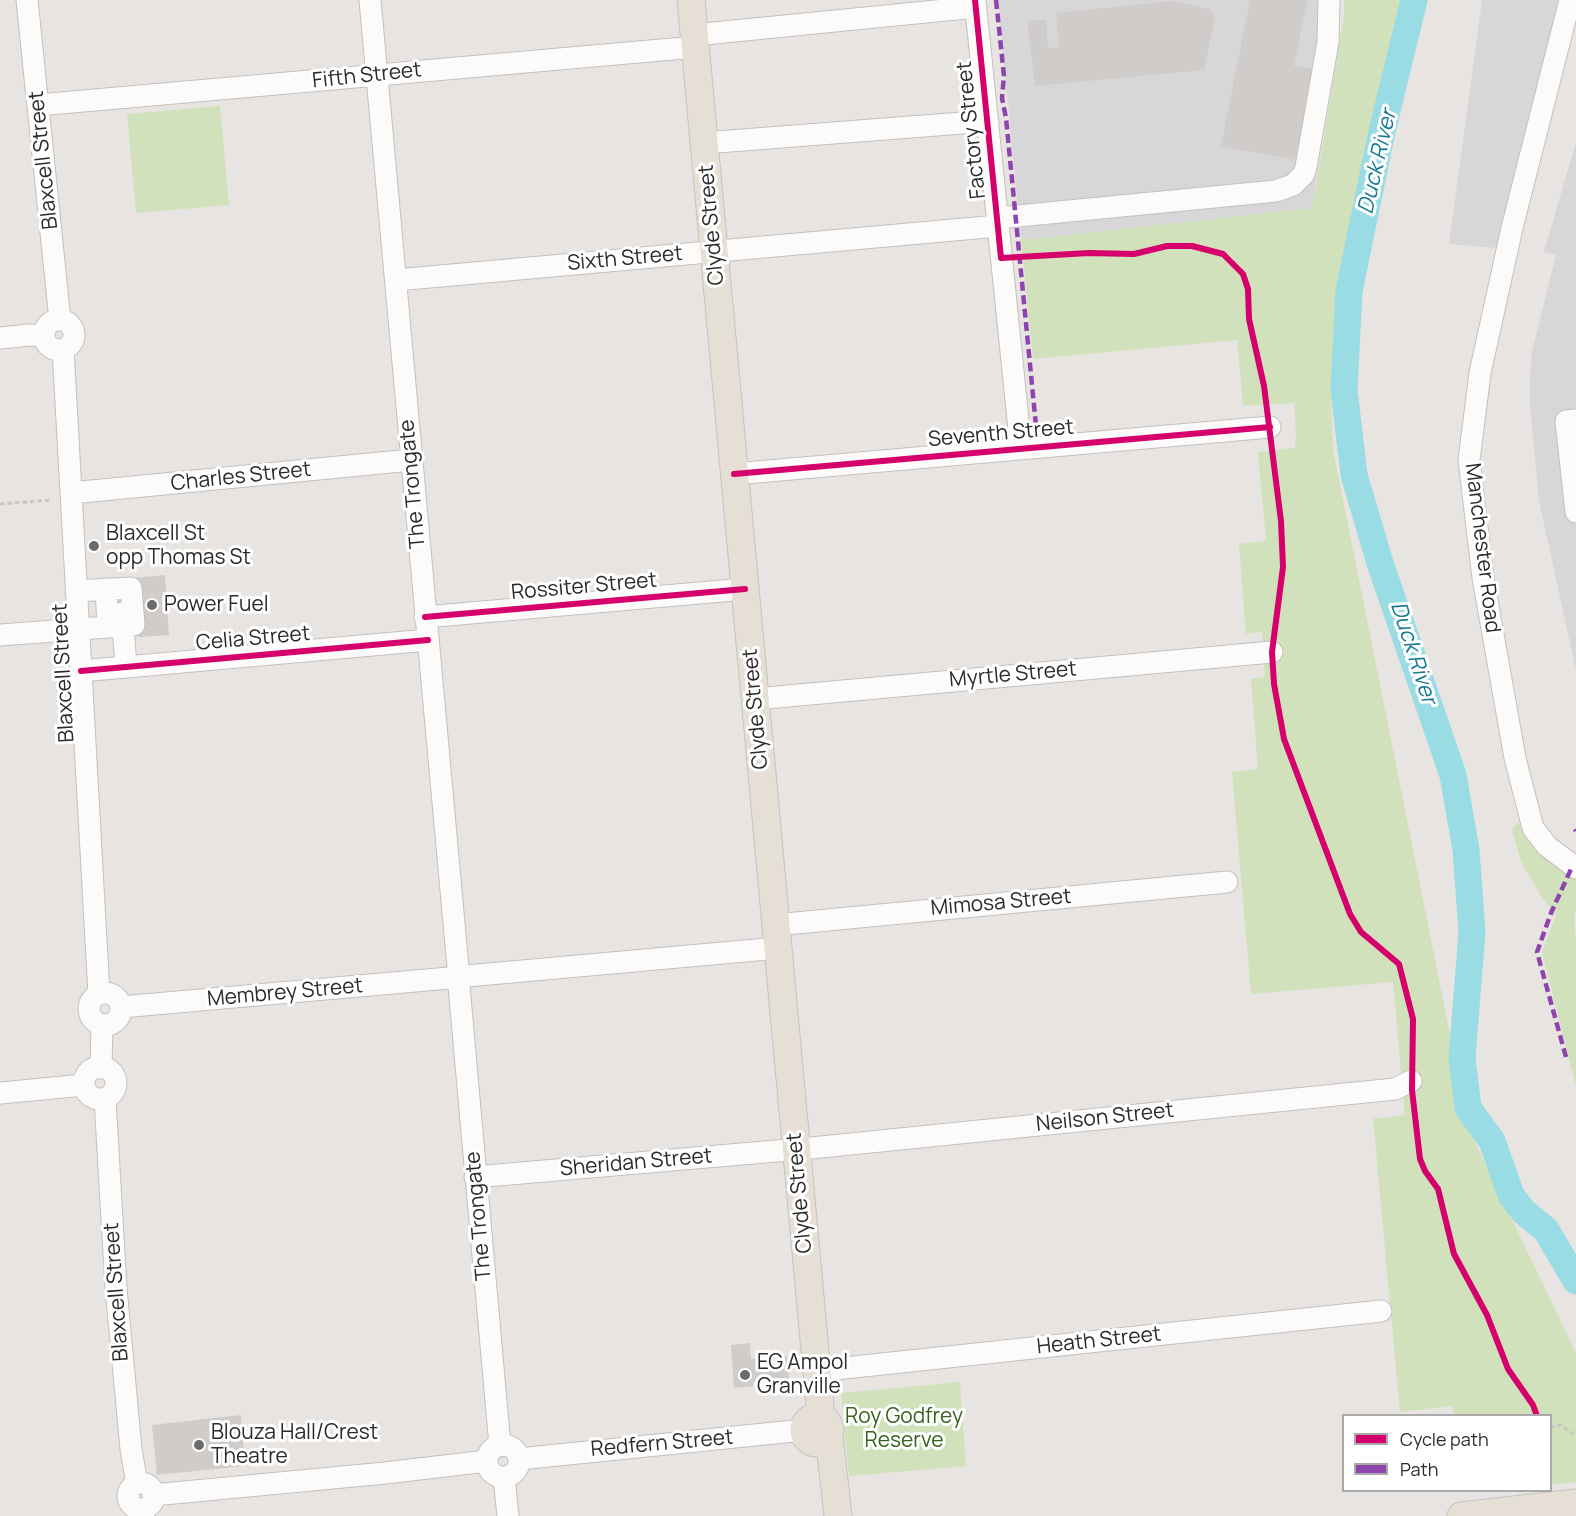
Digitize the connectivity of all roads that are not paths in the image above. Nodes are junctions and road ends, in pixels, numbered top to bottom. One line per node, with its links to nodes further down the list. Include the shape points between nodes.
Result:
1 (27, 0): 9 (street, Blaxcell Street)
2 (370, 0): 8 (street, The Trongate)
3 (691, 0): 7 (main road, Clyde Street)
4 (1329, 0): 12 (street, Sixth Street, via 1328,42 1306,167 1293,185 1276,191)
5 (1570, 0): 37 (street, Manchester Road, via 1480,373 1469,460 1483,578 1515,758 1533,828 1547,846)
6 (976, 4): 7 (street, Fifth Street); 10 (street, Factory Street)
7 (695, 41): 8 (street, Fifth Street); 11 (main road, Clyde Street)
8 (376, 74): 9 (street, Fifth Street); 14 (street, The Trongate)
9 (38, 105): 15 (street, Blaxcell Street)
10 (988, 120): 11 (street); 12 (street, Factory Street)
11 (704, 143): 13 (main road, Clyde Street)
12 (997, 222): 13 (street, Sixth Street); 21 (street, Factory Street)
13 (714, 250): 14 (street, Sixth Street); 23 (main road, Clyde Street)
14 (396, 280): 22 (street, The Trongate)
15 (60, 320): 16 (street, via 48,324); 18 (street, via 72,327 74,336)
16 (44, 336): 17 (street); 18 (street, via 48,346)
17 (0, 338)
18 (63, 349): 24 (street, Blaxcell Street)
19 (1576, 420): 25 (street, via 1566,421)
20 (1270, 427): 21 (street, Seventh Street)
21 (1021, 449): 23 (street, Seventh Street)
22 (411, 460): 24 (street, Charles Street); 28 (street, The Trongate)
23 (734, 474): 26 (main road, Clyde Street)
24 (61, 497): 27 (street, Blaxcell Street)
25 (1576, 512)
26 (745, 589): 28 (street, Rossiter Street); 36 (main road, Clyde Street)
27 (76, 591): 29 (street, via 113,589); 30 (street, Blaxcell Street)
28 (425, 617): 32 (street, The Trongate)
29 (122, 626): 30 (street); 34 (street)
30 (78, 628): 31 (street); 35 (street, Blaxcell Street)
31 (0, 635)
32 (428, 640): 34 (street, Celia Street); 40 (street, The Trongate)
33 (1272, 652): 36 (street, Myrtle Street)
34 (126, 667): 35 (street, Celia Street)
35 (81, 671): 41 (street, Blaxcell Street)
36 (755, 699): 39 (main road, Clyde Street)
37 (1576, 868)
38 (1227, 882): 39 (street, Mimosa Street)
39 (776, 937): 40 (street, Membrey Street); 49 (main road, Clyde Street)
40 (458, 977): 42 (street, Membrey Street); 50 (street, The Trongate)
41 (99, 994): 42 (street, via 113,995); 43 (street, via 89,1011 93,1020)
42 (121, 1007): 43 (street, via 116,1020)
43 (102, 1024): 44 (street)
44 (101, 1068): 46 (street, via 88,1072); 48 (street, via 111,1072 116,1082 113,1092)
45 (1412, 1081): 49 (street, Neilson Street, via 1395,1089)
46 (84, 1085): 47 (street); 48 (street, via 91,1097)
47 (0, 1093)
48 (105, 1098): 57 (street, Blaxcell Street, via 116,1288 131,1449)
49 (796, 1150): 50 (street, Sheridan Street); 52 (main road, Clyde Street)
50 (476, 1177): 54 (street, The Trongate)
51 (1382, 1311): 52 (street, Heath Street)
52 (816, 1371): 53 (main road, Clyde Street, via 820,1405)
53 (816, 1431): 55 (street, Redfern Street); 60 (main road, Clyde Street); 61 (main road, Clyde Street)
54 (494, 1454): 55 (street, via 506,1446); 56 (street, via 490,1471); 57 (street)
55 (519, 1459): 56 (street, via 517,1469)
56 (504, 1477): 59 (street)
57 (143, 1501)
58 (1576, 1503): 62 (main road)
59 (508, 1516)
60 (824, 1516)
61 (838, 1516)
62 (1461, 1516)

